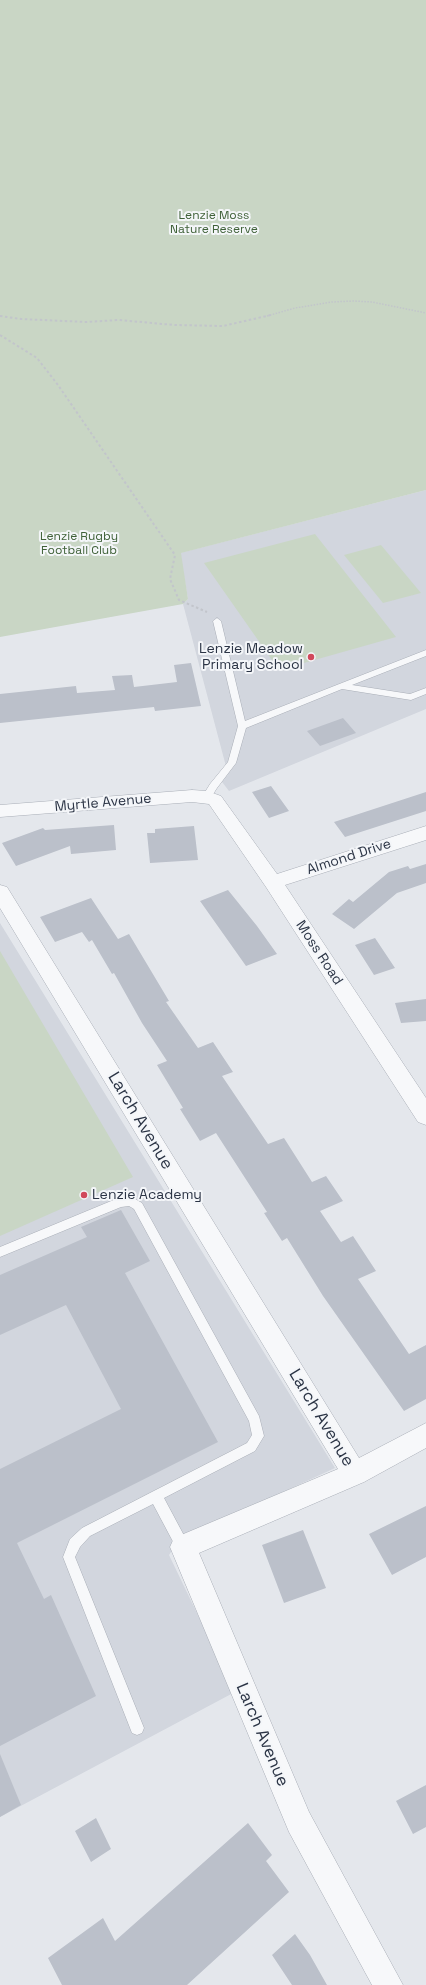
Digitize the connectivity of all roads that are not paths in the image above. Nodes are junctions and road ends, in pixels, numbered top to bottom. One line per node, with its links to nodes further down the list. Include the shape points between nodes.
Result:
1 (217, 621): 5 (lane)
2 (426, 653): 3 (lane)
3 (343, 687): 4 (lane, via 411,697); 5 (lane)
4 (426, 691)
5 (242, 726): 6 (lane, via 232,763)
6 (207, 797): 7 (street, Myrtle Avenue, via 192,796); 9 (street, Moss Road, via 215,800 222,808)
7 (0, 812)
8 (426, 832): 9 (street, Almond Drive)
9 (273, 882): 11 (street, Moss Road)
10 (0, 892): 15 (street, Larch Avenue)
11 (419, 1090): 12 (street, Moss Road)
12 (426, 1116)
13 (0, 1252): 16 (lane, via 120,1202 130,1201 138,1206 255,1420 258,1436 251,1448)
14 (426, 1435): 15 (street)
15 (355, 1474): 17 (street, Larch Avenue)
16 (156, 1496): 17 (lane); 18 (lane, via 86,1532 75,1543 69,1557)
17 (183, 1547): 19 (street, Larch Avenue, via 299,1822)
18 (137, 1728)
19 (388, 1985)

